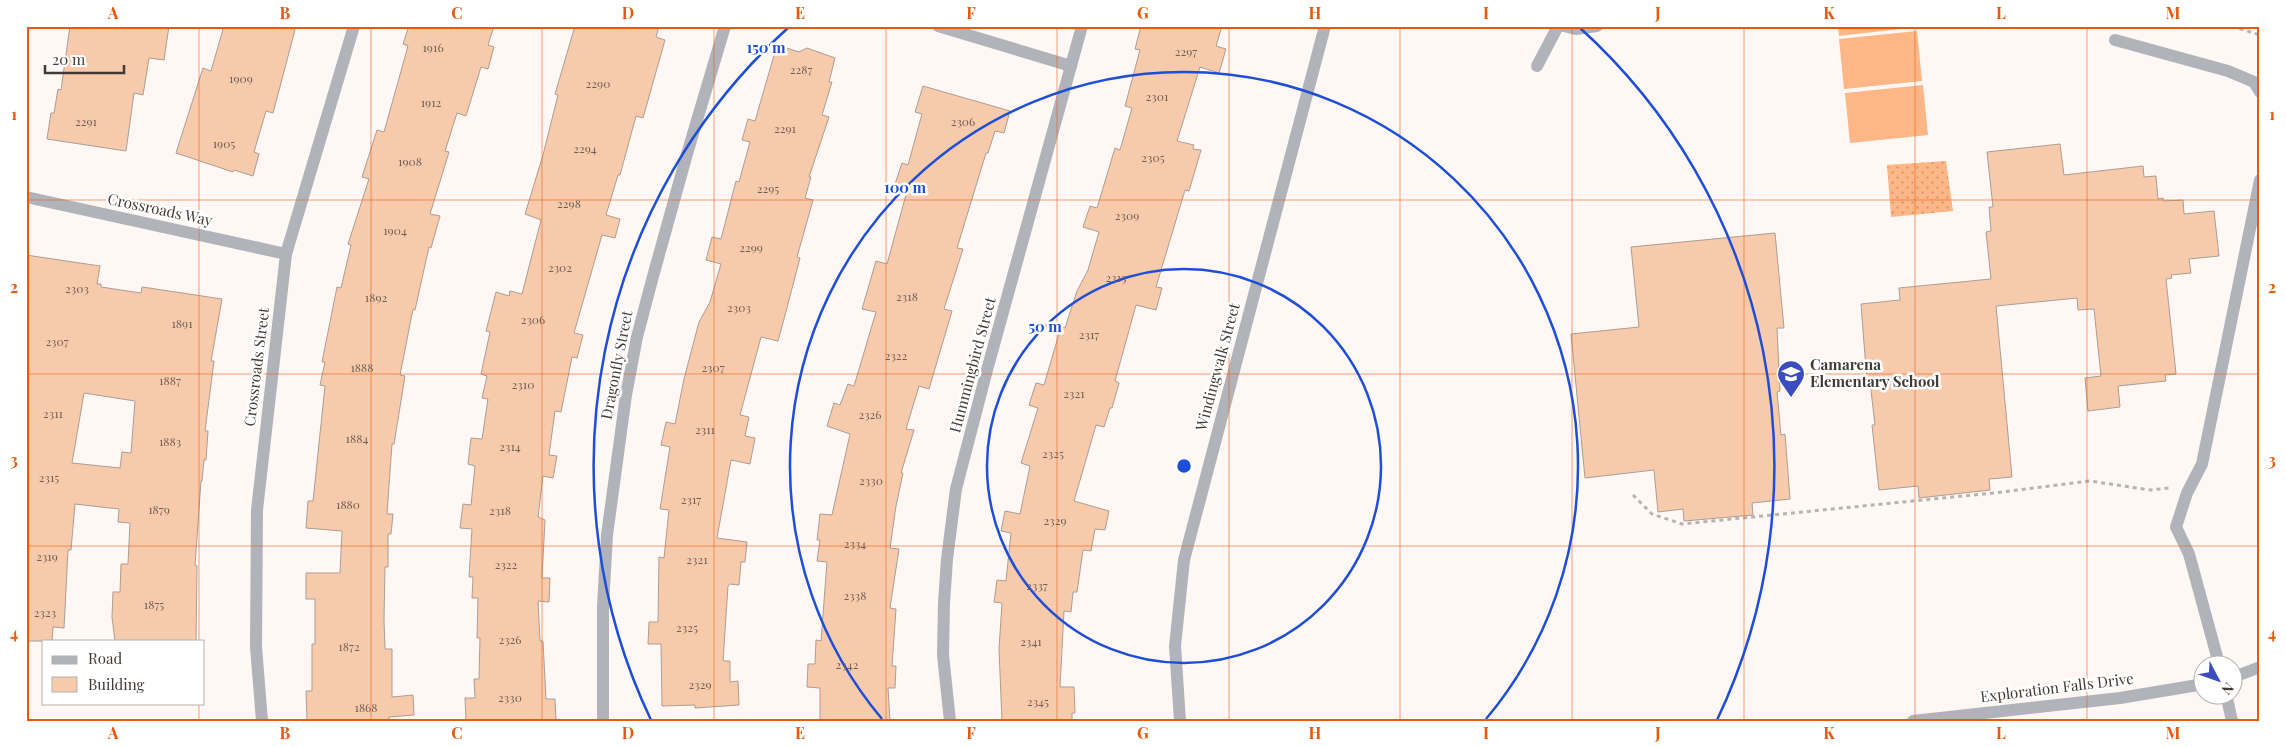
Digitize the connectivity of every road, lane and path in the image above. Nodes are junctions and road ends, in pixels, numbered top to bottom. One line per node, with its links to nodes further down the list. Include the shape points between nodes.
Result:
1 (354, 26): 17 (street, Crossroads Street)
2 (725, 26): 26 (street, Dragonfly Street, via 652,280 626,395 607,535)
3 (938, 26): 12 (street)
4 (1082, 26): 12 (street, Hummingbird Street)
5 (1326, 26): 28 (street, Windingwalk Street, via 1184,560 1174,646)
6 (1558, 26): 13 (street)
7 (1564, 26): 8 (street, via 1576,29)
8 (1596, 26)
9 (2232, 26): 10 (path)
10 (2260, 35)
11 (2115, 40): 14 (street, via 2228,71 2254,82)
12 (1071, 66): 27 (street, Hummingbird Street, via 956,489 944,603 943,655)
13 (1537, 66)
14 (2260, 92)
15 (2260, 180): 20 (street, via 2202,464 2187,493 2176,527 2189,554)
16 (26, 197): 17 (street, Crossroads Way)
17 (286, 254): 25 (street, Crossroads Street, via 257,510 256,647)
18 (2170, 488): 19 (path, via 2150,490 2090,481 1682,524 1652,514)
19 (1633, 495)
20 (2216, 654)
21 (2260, 667): 22 (street)
22 (2244, 673)
23 (2194, 686): 29 (street, Exploration Falls Drive, via 2120,698)
24 (2228, 704): 30 (street)
25 (262, 721)
26 (603, 721)
27 (950, 721)
28 (1180, 721)
29 (1913, 721)
30 (2232, 721)

